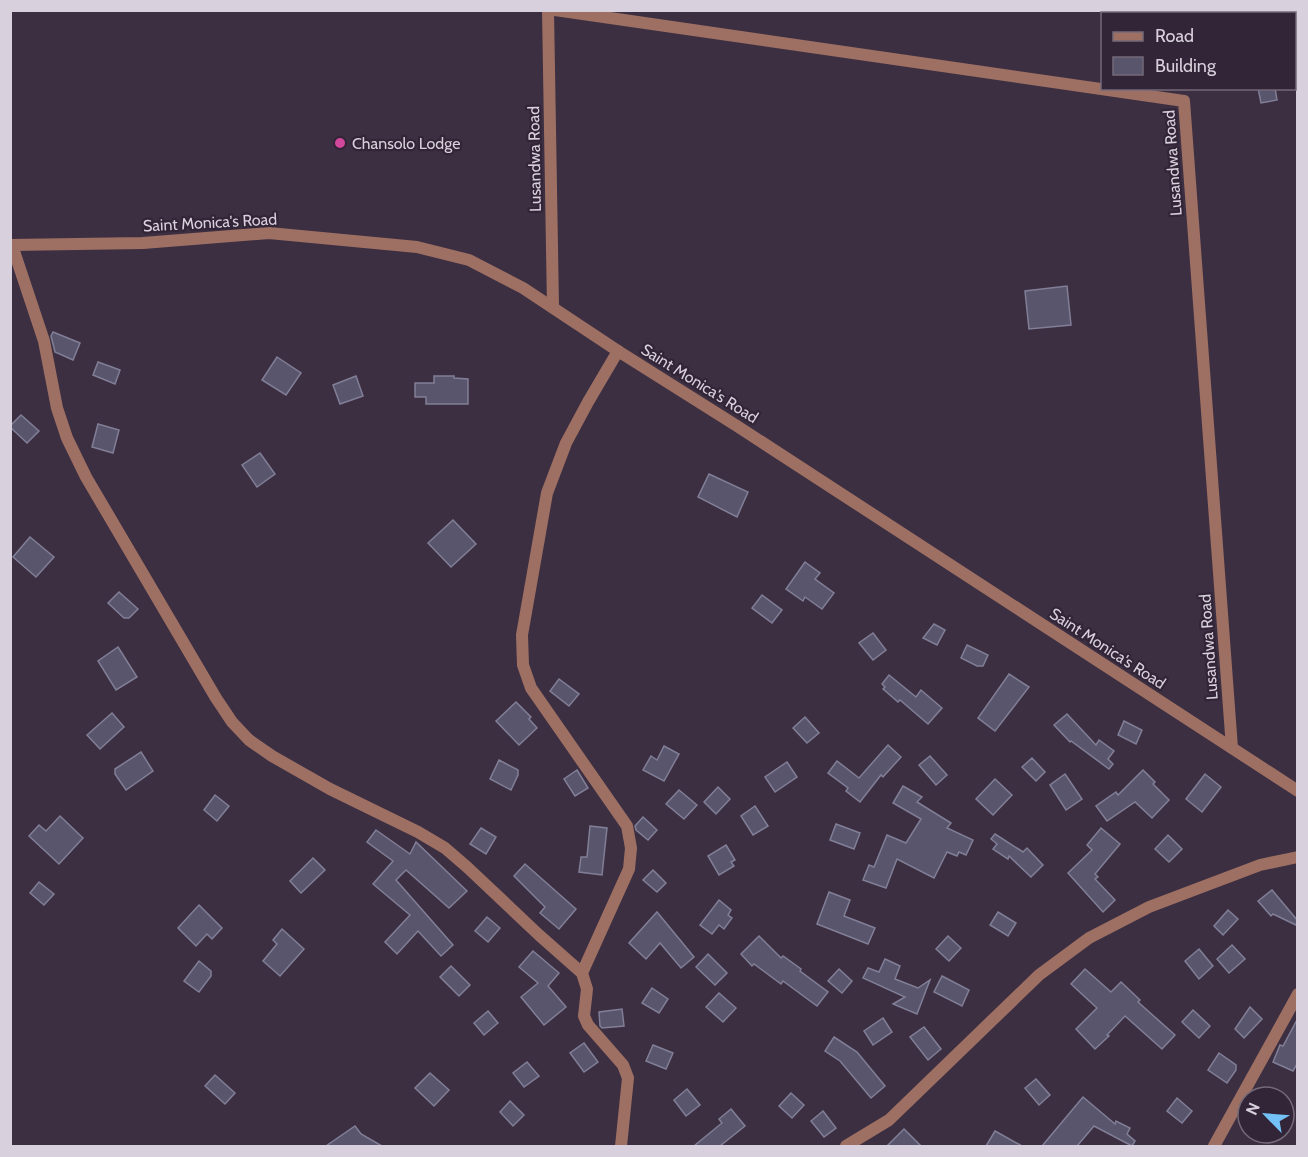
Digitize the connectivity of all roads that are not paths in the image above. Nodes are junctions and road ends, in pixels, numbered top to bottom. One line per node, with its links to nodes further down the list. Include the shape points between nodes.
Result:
1 (548, 10): 6 (street, Lusandwa Road)
2 (555, 10): 3 (street, Lusandwa Road)
3 (1101, 89)
4 (1108, 90): 8 (street, Lusandwa Road, via 1184,101)
5 (11, 245): 6 (street, Saint Monica's Road, via 143,243 269,233 417,247 469,260); 11 (street, via 44,341 67,438 86,477 232,722 272,756 445,848)
6 (553, 307): 7 (street, Saint Monica's Road)
7 (618, 351): 8 (street, Saint Monica's Road); 11 (street, via 566,443 547,493 522,634 523,665 531,688 627,826 631,848 629,869)
8 (1232, 748): 9 (street, Saint Monica's Road)
9 (1298, 791)
10 (1298, 857): 14 (street, via 1260,865 1149,907 1089,938 1039,975 889,1119)
11 (582, 973): 13 (street, via 587,989 584,1016 623,1065 628,1078)
12 (1298, 994): 15 (street)
13 (621, 1146)
14 (846, 1146)
15 (1214, 1146)

